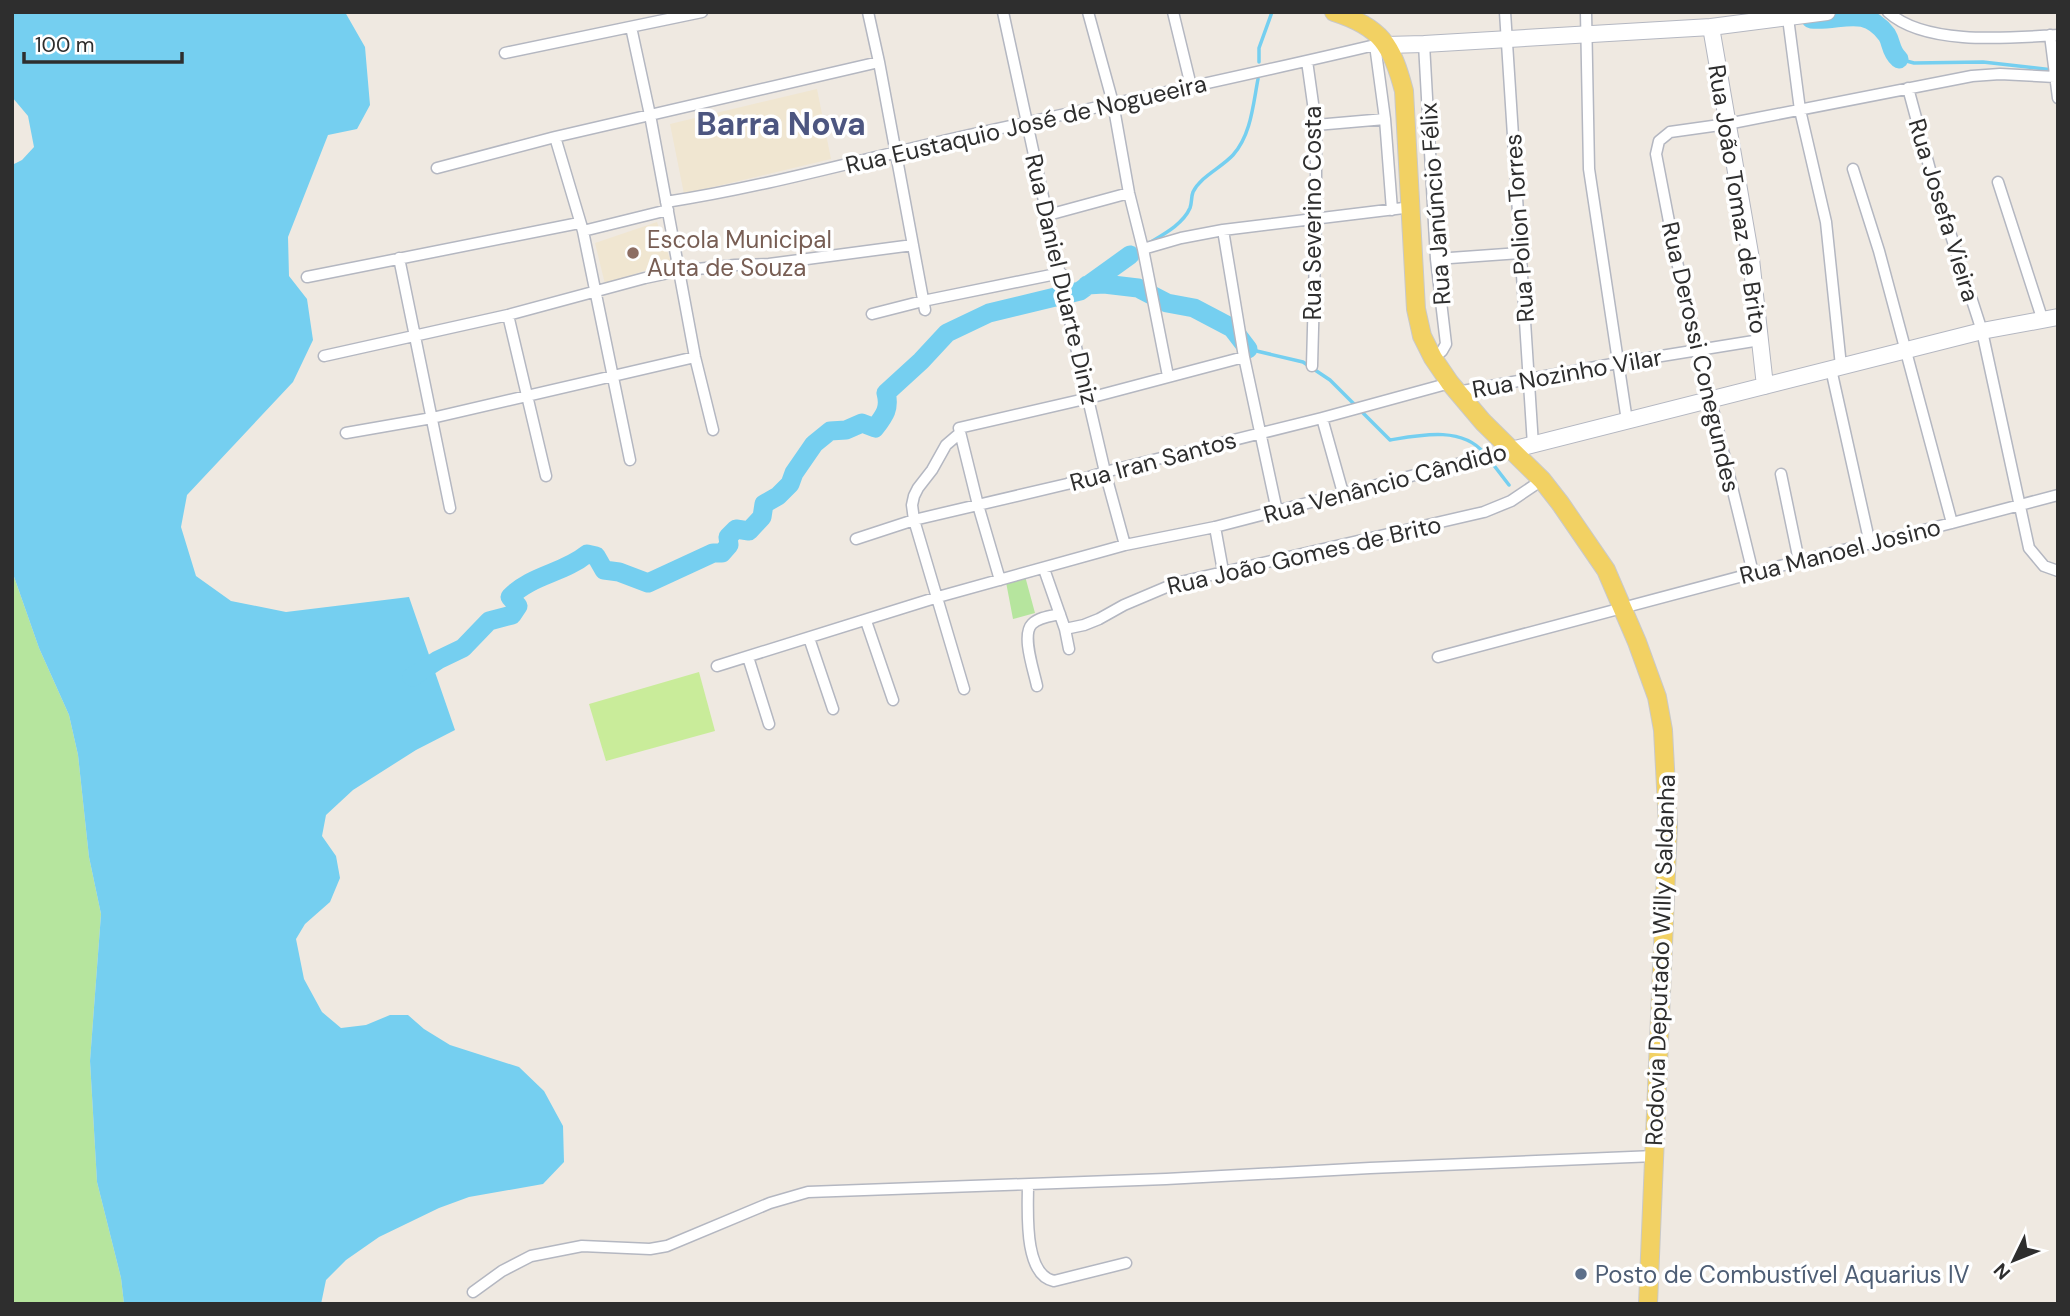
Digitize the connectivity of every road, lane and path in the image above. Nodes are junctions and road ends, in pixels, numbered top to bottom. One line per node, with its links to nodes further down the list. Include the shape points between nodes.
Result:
1 (702, 12): 13 (street)
2 (868, 12): 21 (street)
3 (1003, 12): 30 (street, Rua Daniel Duarte Diniz)
4 (1088, 12): 26 (street)
5 (1173, 12): 23 (street)
6 (1334, 12): 18 (main road, Rodovia Deputado Willy Saldanha, via 1357,20 1375,33)
7 (1505, 12): 16 (street, Rua Polion Torres)
8 (1586, 12): 14 (street)
9 (1827, 12): 11 (street)
10 (1888, 12): 15 (street, via 1920,30 1942,34 1972,38)
11 (1787, 15): 12 (street); 27 (street)
12 (1710, 20): 14 (street); 31 (street, Rua João Tomaz de Brito)
13 (631, 27): 19 (street); 28 (street)
14 (1587, 35): 16 (street); 68 (street, via 1589,169)
15 (2054, 35): 22 (street)
16 (1507, 39): 17 (street); 48 (street, Rua Polion Torres)
17 (1424, 44): 18 (street); 50 (street, Rua Janúncio Félix)
18 (1381, 45): 20 (street, Rua Eustaquio José de Nogueeira); 29 (street); 40 (main road, Rodovia Deputado Willy Saldanha, via 1397,64 1404,91)
19 (505, 53)
20 (1307, 61): 23 (street, Rua Eustaquio José de Nogueeira); 32 (street, Rua Severino Costa)
21 (879, 62): 28 (street); 34 (street)
22 (2055, 77): 24 (street, via 1972,76); 25 (street)
23 (1191, 86): 26 (street, Rua Eustaquio José de Nogueeira)
24 (1909, 88): 27 (street); 59 (street, Rua Josefa Vieira, via 1935,188)
25 (2058, 98)
26 (1114, 103): 30 (street, Rua Eustaquio José de Nogueeira); 38 (street)
27 (1800, 110): 31 (street); 70 (street, via 1826,222)
28 (649, 115): 33 (street); 39 (street)
29 (1385, 119): 32 (street); 41 (street)
30 (1027, 122): 34 (street, Rua Eustaquio José de Nogueeira); 42 (street, Rua Daniel Duarte Diniz)
31 (1727, 124): 61 (street, Rua João Tomaz de Brito, via 1744,211); 62 (street, Rua Derossi Conegundes, via 1670,132 1659,141 1656,154)
32 (1316, 125): 43 (street, Rua Severino Costa)
33 (555, 136): 35 (street); 44 (street)
34 (896, 152): 39 (street, Rua Eustaquio José de Nogueeira); 46 (street)
35 (437, 168)
36 (1853, 169): 63 (street)
37 (1998, 182): 58 (street)
38 (1129, 193): 42 (street); 47 (street)
39 (667, 206): 44 (street, Rua Eustaquio José de Nogueeira); 51 (street)
40 (1412, 207): 41 (street); 67 (main road, Rodovia Deputado Willy Saldanha, via 1416,309)
41 (1392, 210): 43 (street)
42 (1048, 215): 52 (street, Rua Daniel Duarte Diniz)
43 (1316, 219): 45 (street); 69 (street, Rua Severino Costa)
44 (581, 227): 49 (street, Rua Eustaquio José de Nogueeira); 54 (street)
45 (1223, 230): 47 (street); 66 (street)
46 (913, 245): 51 (street); 55 (street)
47 (1143, 250): 72 (street)
48 (1520, 253): 50 (street); 73 (street, Rua Polion Torres)
49 (399, 258): 53 (street, Rua Eustaquio José de Nogueeira); 60 (street)
50 (1436, 259): 67 (street, Rua Janúncio Félix, via 1446,344)
51 (678, 271): 54 (street); 65 (street)
52 (1061, 273): 55 (street); 77 (street, Rua Daniel Duarte Diniz)
53 (307, 277)
54 (595, 293): 56 (street); 71 (street)
55 (924, 305): 57 (street)
56 (508, 314): 60 (street); 76 (street)
57 (872, 314)
58 (2050, 319): 59 (street, Rua Venâncio Cândido)
59 (1982, 331): 63 (street, Rua Venâncio Cândido); 95 (street, Rua Josefa Vieira)
60 (414, 337): 64 (street); 79 (street)
61 (1760, 340): 62 (street, Rua Nozinho Vilar); 74 (street, Rua João Tomaz de Brito)
62 (1700, 350): 68 (street, Rua Nozinho Vilar); 78 (street, Rua Derossi Conegundes)
63 (1907, 350): 70 (street, Rua Venâncio Cândido); 100 (street)
64 (324, 356)
65 (695, 357): 71 (street); 82 (street)
66 (1244, 357): 72 (street); 85 (street)
67 (1433, 358): 75 (main road, Rodovia Deputado Willy Saldanha)
68 (1618, 363): 73 (street, Rua Nozinho Vilar); 81 (street)
69 (1312, 366)
70 (1836, 368): 74 (street, Rua Venâncio Cândido); 103 (street)
71 (612, 376): 76 (street); 88 (street)
72 (1168, 376): 77 (street)
73 (1529, 379): 75 (street, Rua Nozinho Vilar); 86 (street, Rua Polion Torres)
74 (1765, 386): 78 (street, Rua Venâncio Cândido)
75 (1453, 387): 80 (street, Rua Iran Santos); 87 (main road, Rodovia Deputado Willy Saldanha)
76 (527, 395): 79 (street); 91 (street)
77 (1088, 398): 83 (street); 89 (street, Rua Daniel Duarte Diniz)
78 (1711, 399): 81 (street, Rua Venâncio Cândido); 109 (street, Rua Derossi Conegundes)
79 (432, 418): 84 (street); 97 (street)
80 (1322, 418): 85 (street, Rua Iran Santos); 93 (street)
81 (1626, 421): 86 (street, Rua Venâncio Cândido)
82 (713, 430)
83 (960, 430): 96 (street); 99 (street, via 918,488 912,505)
84 (346, 433)
85 (1260, 433): 89 (street, Rua Iran Santos); 98 (street)
86 (1533, 444): 87 (street, Rua Venâncio Cândido)
87 (1511, 450): 92 (main road, Rodovia Deputado Willy Saldanha); 93 (street, Rua Venâncio Cândido)
88 (630, 460)
89 (1105, 472): 96 (street, Rua Iran Santos); 104 (street, Rua Daniel Duarte Diniz)
90 (1781, 474): 105 (street)
91 (546, 476)
92 (1542, 480): 108 (street, Rua João Gomes de Brito, via 1484,512); 112 (main road, Rodovia Deputado Willy Saldanha, via 1606,570)
93 (1343, 493): 98 (street, Rua Venâncio Cândido)
94 (2058, 495): 95 (street, Rua Manoel Josino)
95 (2019, 504): 100 (street, Rua Manoel Josino); 107 (street, Rua Josefa Vieira, via 2029,548 2044,566)
96 (978, 505): 99 (street, Rua Iran Santos); 110 (street)
97 (450, 508)
98 (1277, 511): 101 (street, Rua Venâncio Cândido)
99 (914, 520): 102 (street, Rua Iran Santos); 111 (street)
100 (1952, 523): 103 (street, Rua Manoel Josino)
101 (1215, 527): 104 (street, Rua Venâncio Cândido); 108 (street)
102 (856, 539)
103 (1870, 544): 105 (street, Rua Manoel Josino)
104 (1125, 545): 106 (street, Rua Venâncio Cândido)
105 (1799, 561): 109 (street, Rua Manoel Josino)
106 (1044, 569): 110 (street, Rua Venâncio Cândido); 113 (street)
107 (2058, 571)
108 (1223, 572): 115 (street, Rua João Gomes de Brito, via 1156,590 1099,619)
109 (1753, 573): 112 (street, Rua Manoel Josino)
110 (1000, 580): 111 (street, Rua Venâncio Cândido)
111 (939, 597): 114 (street, Rua Venâncio Cândido); 122 (street)
112 (1622, 607): 119 (street, Rua Manoel Josino); 126 (main road, Rodovia Deputado Willy Saldanha, via 1657,697 1665,756 1668,850)
113 (1060, 614): 115 (street); 121 (street, via 1041,619 1029,629 1027,640)
114 (866, 621): 116 (street, Rua Venâncio Cândido); 123 (street)
115 (1065, 629): 117 (street)
116 (809, 638): 118 (street, Rua Venâncio Cândido); 124 (street)
117 (1069, 649)
118 (748, 657): 120 (street, Rua Venâncio Cândido); 125 (street)
119 (1438, 657)
120 (717, 666)
121 (1037, 686)
122 (964, 689)
123 (893, 700)
124 (833, 709)
125 (769, 723)
126 (1655, 1156): 127 (street); 130 (main road, Rodovia Deputado Willy Saldanha)
127 (1028, 1185): 128 (street, via 1033,1258 1046,1278 1054,1281); 129 (street, via 808,1192 650,1249 582,1246 531,1256)
128 (1126, 1263)
129 (473, 1292)
130 (1648, 1304)

